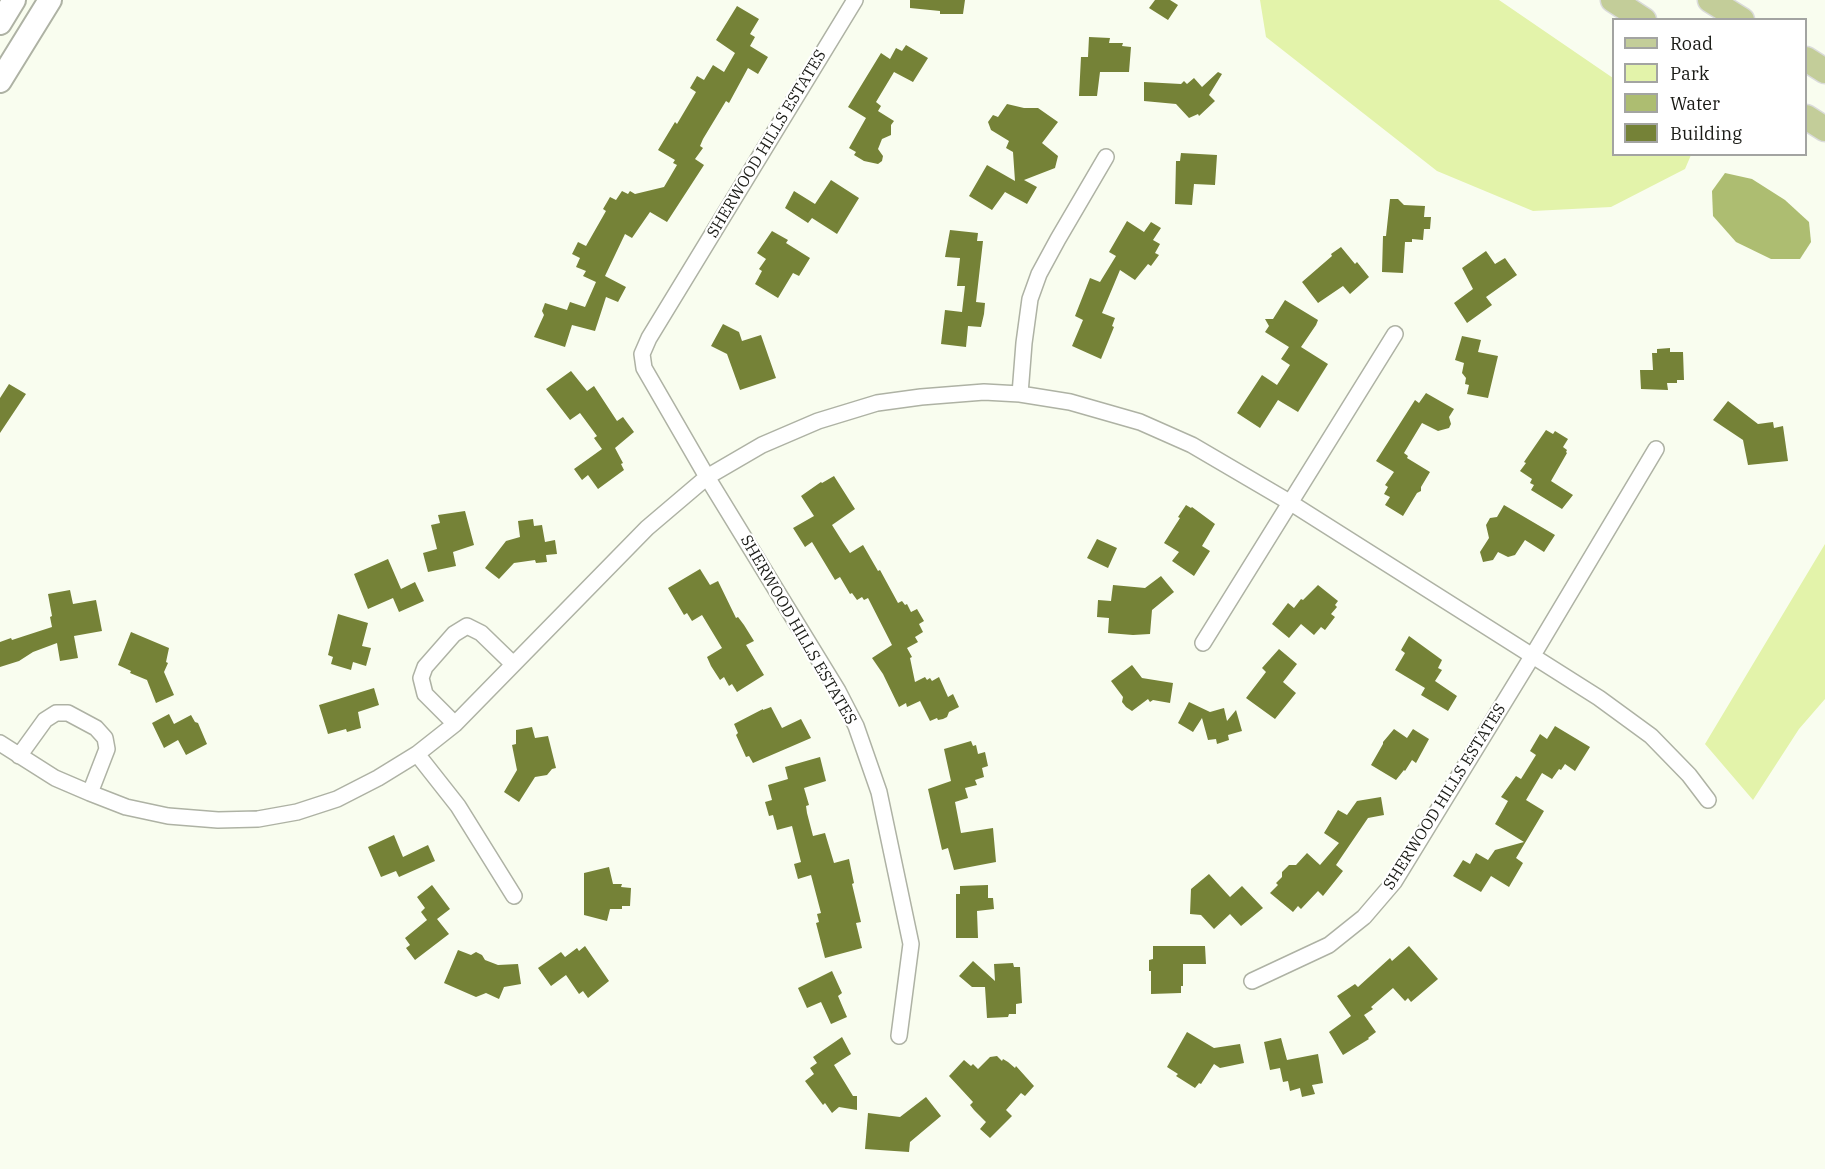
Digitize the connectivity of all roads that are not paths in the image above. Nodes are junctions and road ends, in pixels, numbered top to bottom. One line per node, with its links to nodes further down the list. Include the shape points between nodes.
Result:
1 (14, 0): 8 (main road)
2 (50, 0): 11 (main road)
3 (855, 0): 18 (street, SHERWOOD HILLS ESTATES, via 642,354 644,368)
4 (1612, 0): 6 (main road)
5 (1710, 0): 7 (main road)
6 (1641, 18)
7 (1739, 18)
8 (0, 23)
9 (1807, 60): 10 (main road)
10 (1825, 71)
11 (0, 81)
12 (1807, 118): 13 (main road)
13 (1825, 129)
14 (1106, 157): 16 (street, via 1039,274 1030,299)
15 (1395, 334): 19 (street)
16 (1020, 394): 18 (street, via 984,392 877,403 809,425); 19 (street, via 1070,402 1140,422 1192,445)
17 (1656, 449): 21 (street, SHERWOOD HILLS ESTATES)
18 (707, 477): 22 (street, via 647,528); 31 (street, SHERWOOD HILLS ESTATES, via 838,691 856,726 879,792 911,944)
19 (1291, 503): 20 (street); 21 (street)
20 (1203, 643)
21 (1533, 655): 28 (street, via 1651,736); 30 (street, SHERWOOD HILLS ESTATES, via 1394,882 1364,917 1329,945)
22 (513, 664): 23 (street); 23 (street, via 481,633 468,626 454,634 425,667 421,678 425,694)
23 (455, 724): 25 (street)
24 (0, 743): 26 (street)
25 (417, 754): 27 (street, via 337,799 258,819 168,816 126,807); 29 (street, via 458,806)
26 (19, 756): 27 (street); 27 (street, via 45,720 56,713 68,713 96,728 105,738 107,749)
27 (90, 793)
28 (1708, 800)
29 (514, 896)
30 (1252, 981)
31 (899, 1036)

